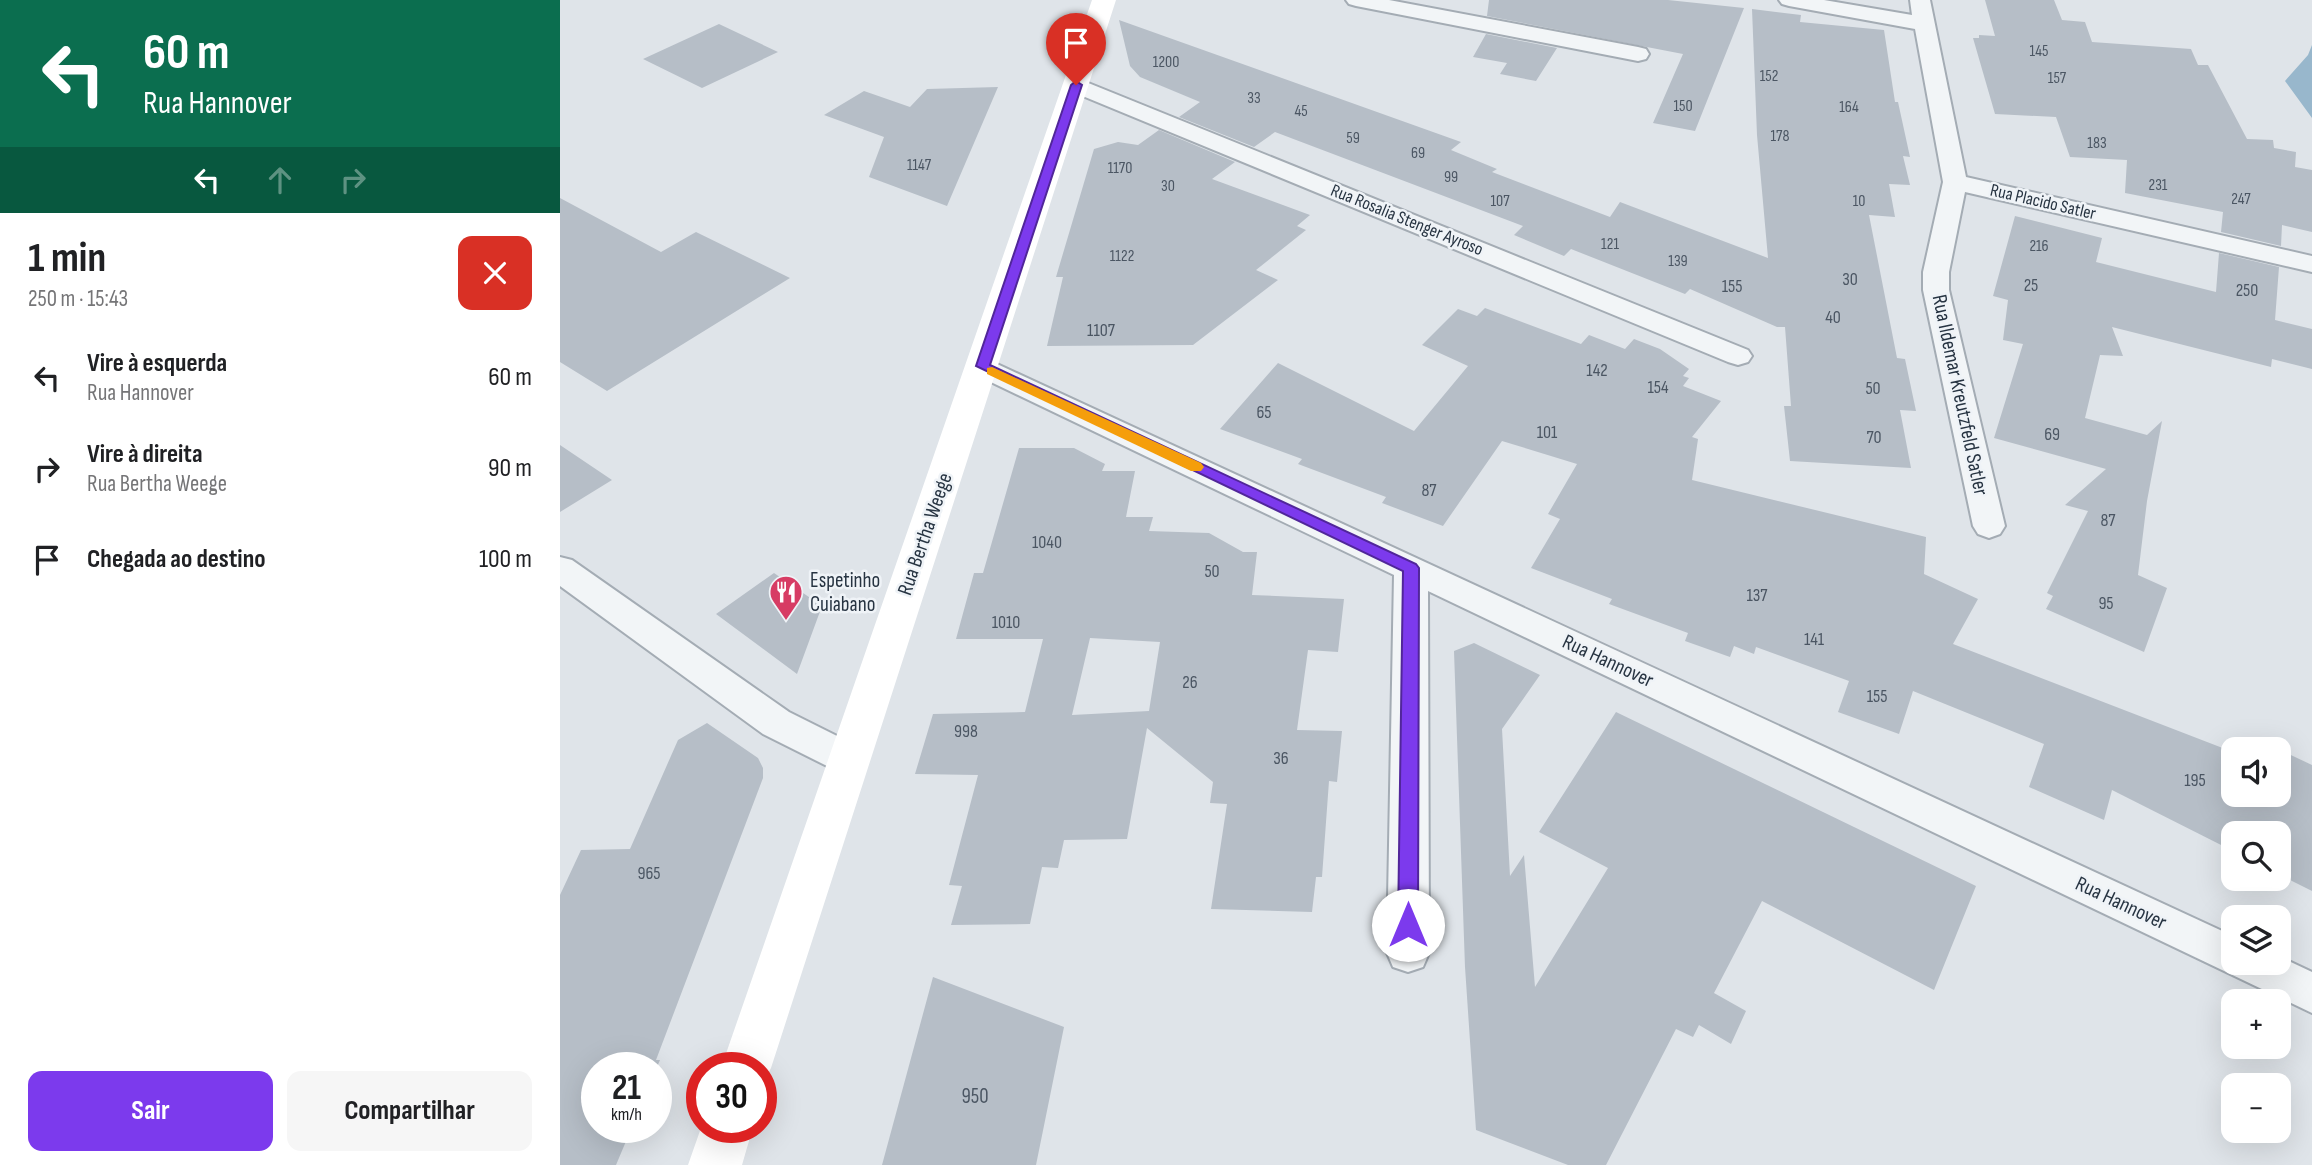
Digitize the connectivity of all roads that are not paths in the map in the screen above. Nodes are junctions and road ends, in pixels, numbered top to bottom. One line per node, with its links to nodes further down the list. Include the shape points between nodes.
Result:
1 (1104, 0): 7 (main road, Rua Bertha Weege)
2 (1356, 0): 6 (street)
3 (1788, 0): 5 (street)
4 (1920, 0): 5 (street)
5 (1926, 24): 8 (street)
6 (1638, 54)
7 (1076, 85): 10 (street, Rua Rosalia Stenger Ayroso); 11 (main road, Rua Bertha Weege)
8 (1955, 182): 9 (street, Rua Placido Satler); 12 (street, Rua Ildemar Kreutzfeld Satler, via 1936,290)
9 (2312, 264)
10 (1738, 356)
11 (982, 366): 13 (street, Rua Hannover); 15 (main road, Rua Bertha Weege)
12 (1989, 526)
13 (1411, 568): 16 (street, Rua Hannover); 17 (street)
14 (560, 569): 15 (street, via 776,723)
15 (848, 759): 20 (main road, Rua Bertha Weege)
16 (2221, 950)
17 (1408, 953)
18 (2274, 975): 19 (street)
19 (2312, 993)
20 (751, 1052)
21 (722, 1143): 22 (main road)
22 (715, 1165)

